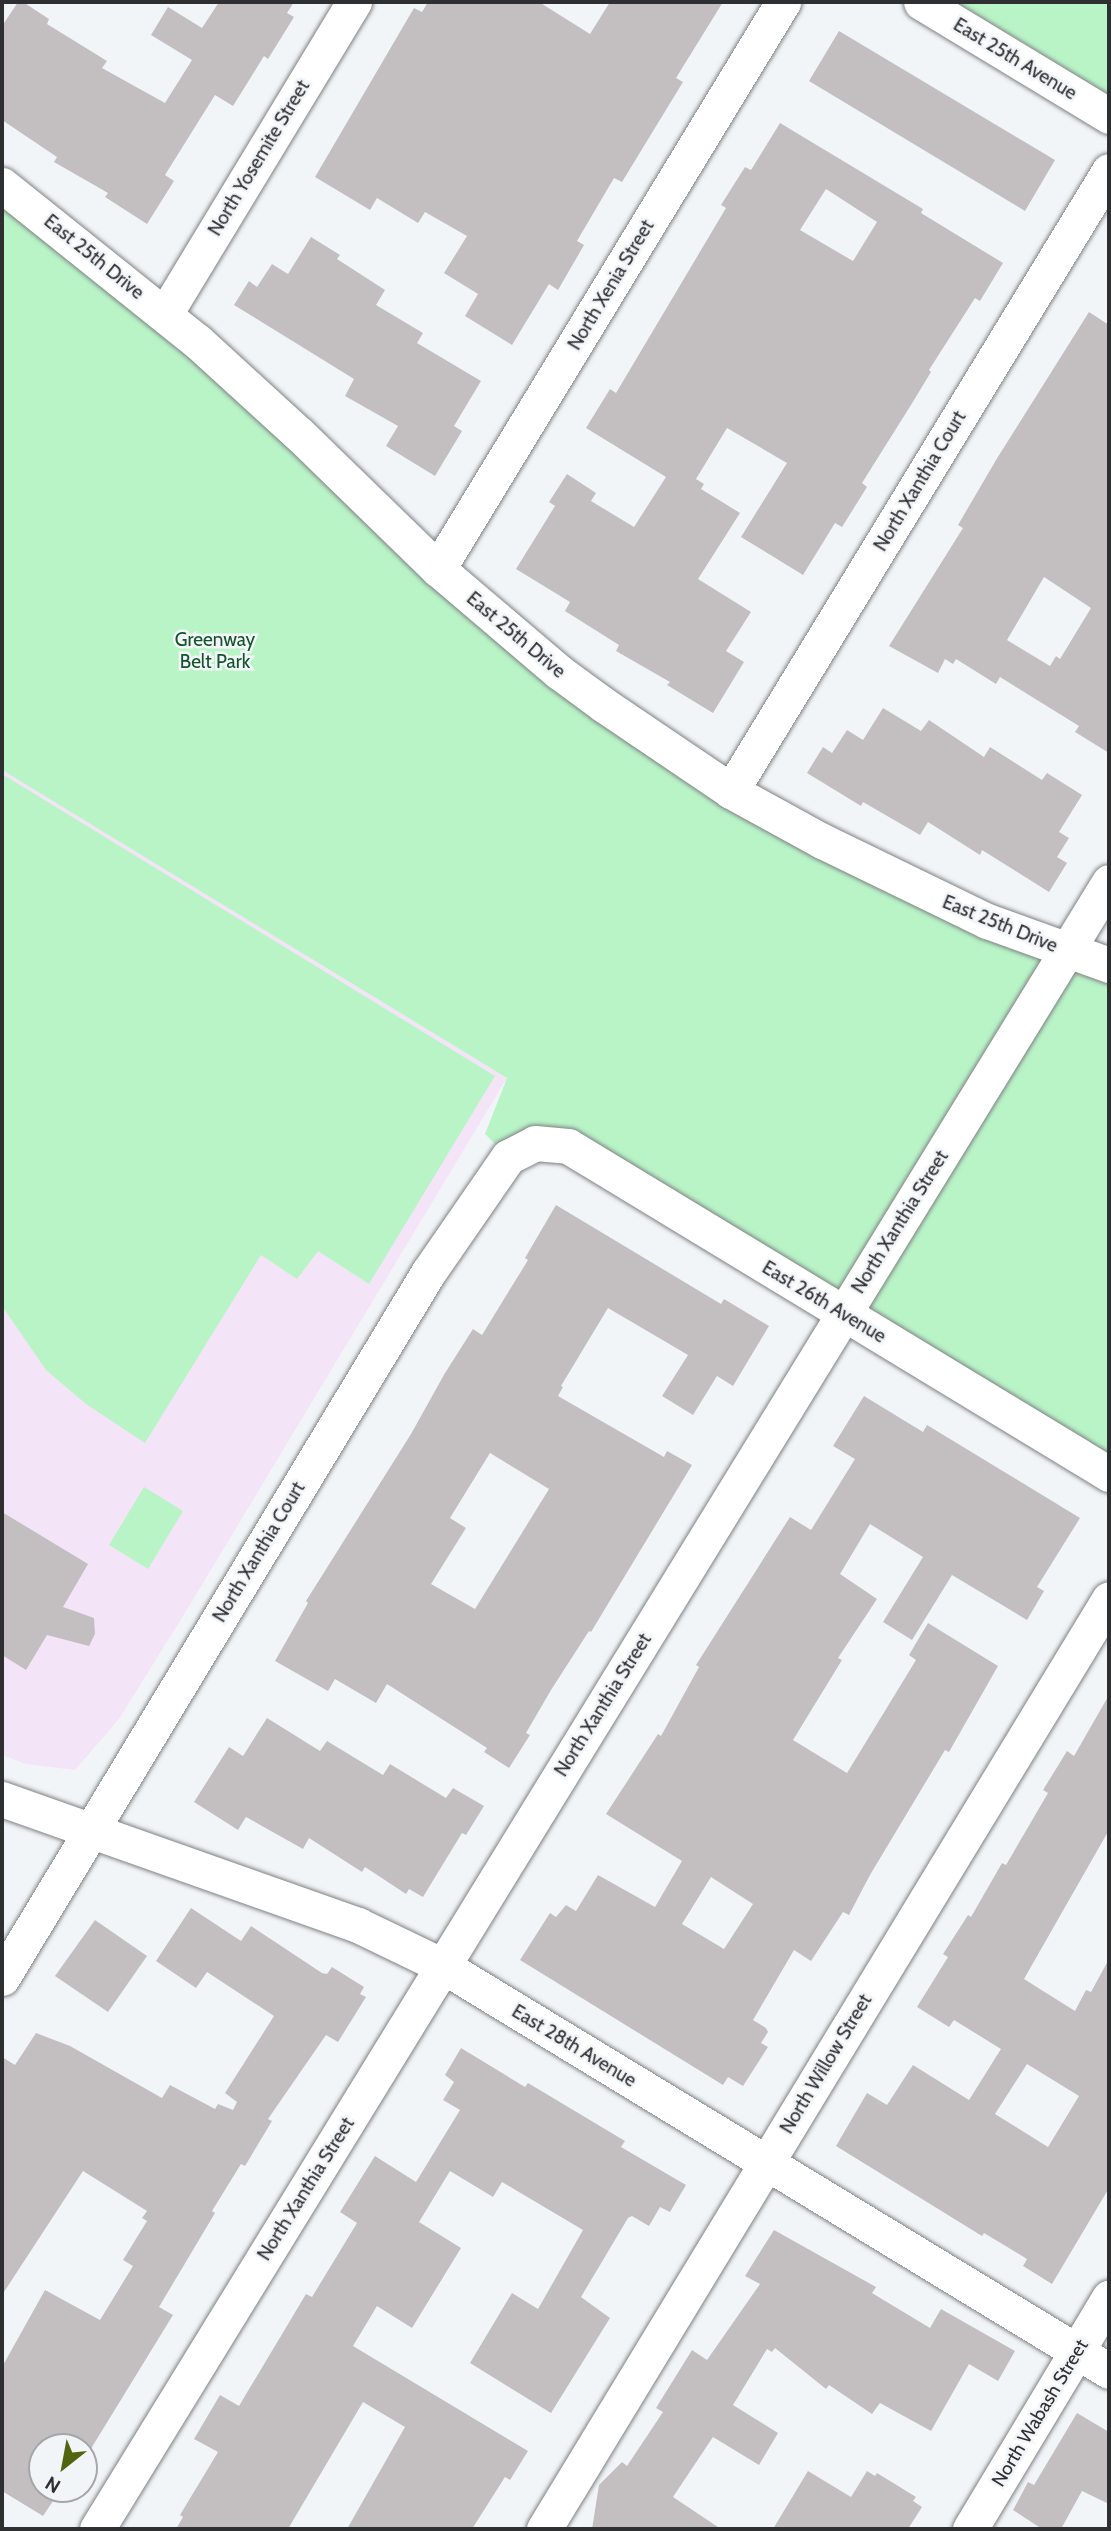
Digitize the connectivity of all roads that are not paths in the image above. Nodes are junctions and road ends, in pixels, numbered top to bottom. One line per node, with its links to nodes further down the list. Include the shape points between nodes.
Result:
1 (354, 2): 7 (street, North Yosemite Street)
2 (783, 2): 8 (street, North Xenia Street)
3 (922, 2): 4 (street, East 25th Avenue)
4 (1109, 116)
5 (1109, 172): 9 (street, North Xanthia Court)
6 (2, 185): 7 (street, East 25th Drive)
7 (164, 314): 8 (street, East 25th Drive, via 299,434)
8 (438, 569): 9 (street, East 25th Drive, via 559,673)
9 (731, 791): 11 (street, East 25th Drive, via 900,881)
10 (1109, 881): 11 (street, North Xanthia Street)
11 (1066, 951): 12 (street, East 25th Drive); 14 (street, North Xanthia Street)
12 (1109, 965)
13 (535, 1143): 14 (street, East 26th Avenue, via 568,1146); 18 (street, North Xanthia Court, via 508,1157 428,1273)
14 (844, 1314): 15 (street, East 26th Avenue); 19 (street, North Xanthia Street)
15 (1109, 1474)
16 (1109, 1599): 21 (street, North Willow Street)
17 (2, 1798): 18 (street, East 28th Avenue)
18 (92, 1830): 19 (street, East 28th Avenue, via 358,1925); 20 (street, North Xanthia Court)
19 (443, 1966): 21 (street, East 28th Avenue); 25 (street, North Xanthia Street)
20 (2, 1978)
21 (767, 2162): 23 (street, East 28th Avenue); 26 (street, North Willow Street)
22 (1109, 2298): 23 (street, North Wabash Street)
23 (1077, 2351): 24 (street, East 28th Avenue); 27 (street, North Wabash Street)
24 (1109, 2371)
25 (97, 2529)
26 (544, 2529)
27 (970, 2529)

